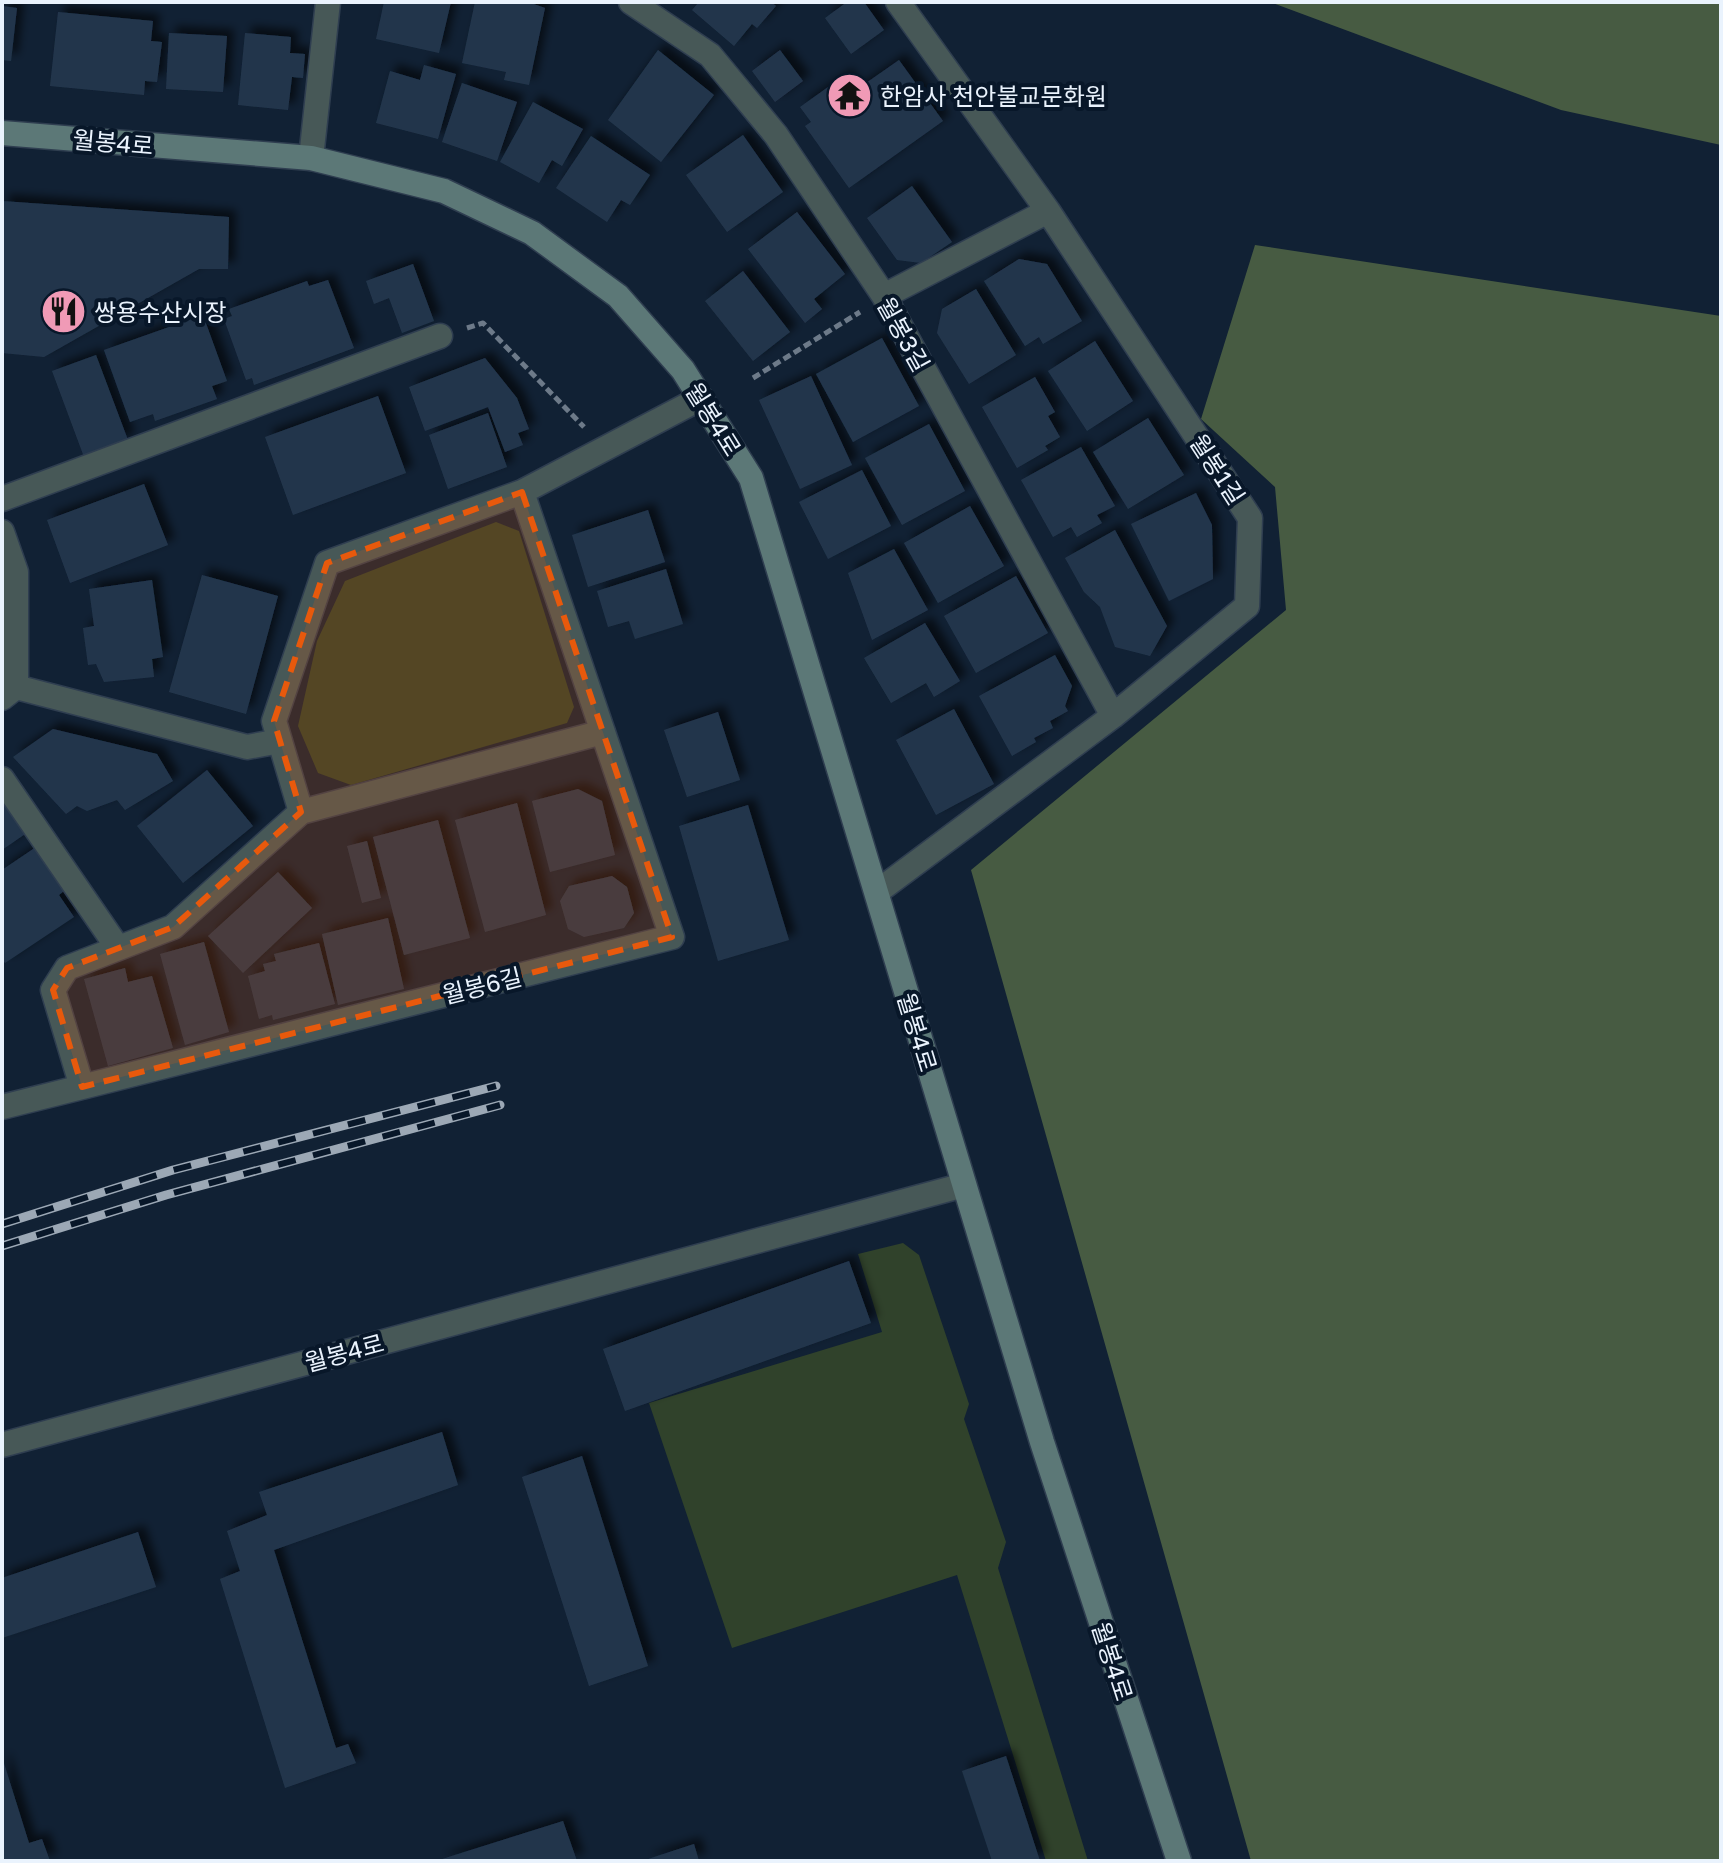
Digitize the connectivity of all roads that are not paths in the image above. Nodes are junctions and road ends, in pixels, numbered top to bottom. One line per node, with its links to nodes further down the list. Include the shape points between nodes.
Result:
1 (328, 2): 5 (street)
2 (631, 2): 7 (street, 월봉3길, via 710,55 776,135)
3 (898, 2): 6 (street, 월봉1길)
4 (2, 133): 5 (street, 월봉4로)
5 (311, 158): 9 (street, 월봉4로, via 444,191 532,233 618,296)
6 (1048, 211): 7 (street); 14 (street, 월봉1길, via 1250,518 1247,606)
7 (884, 296): 14 (street, 월봉3길)
8 (440, 336): 11 (street)
9 (701, 398): 10 (street); 19 (street, 월봉4로, via 751,478)
10 (522, 492): 15 (street, 월봉6길); 16 (street, via 327,563 274,721)
11 (2, 499)
12 (2, 532): 13 (street, via 16,572)
13 (9, 692): 16 (street, via 247,747)
14 (1113, 716): 19 (street, 월봉1길)
15 (603, 732): 18 (street); 21 (street, 월봉6길, via 672,937)
16 (280, 741): 18 (street)
17 (2, 779): 20 (street)
18 (301, 812): 20 (street, via 173,927)
19 (877, 892): 23 (street, 월봉4로)
20 (118, 948): 21 (street, via 67,968 53,990)
21 (82, 1087): 22 (street, 월봉6길)
22 (2, 1107)
23 (964, 1185): 24 (street, 월봉4로); 25 (street, 월봉4로)
24 (2, 1445)
25 (1179, 1861)

